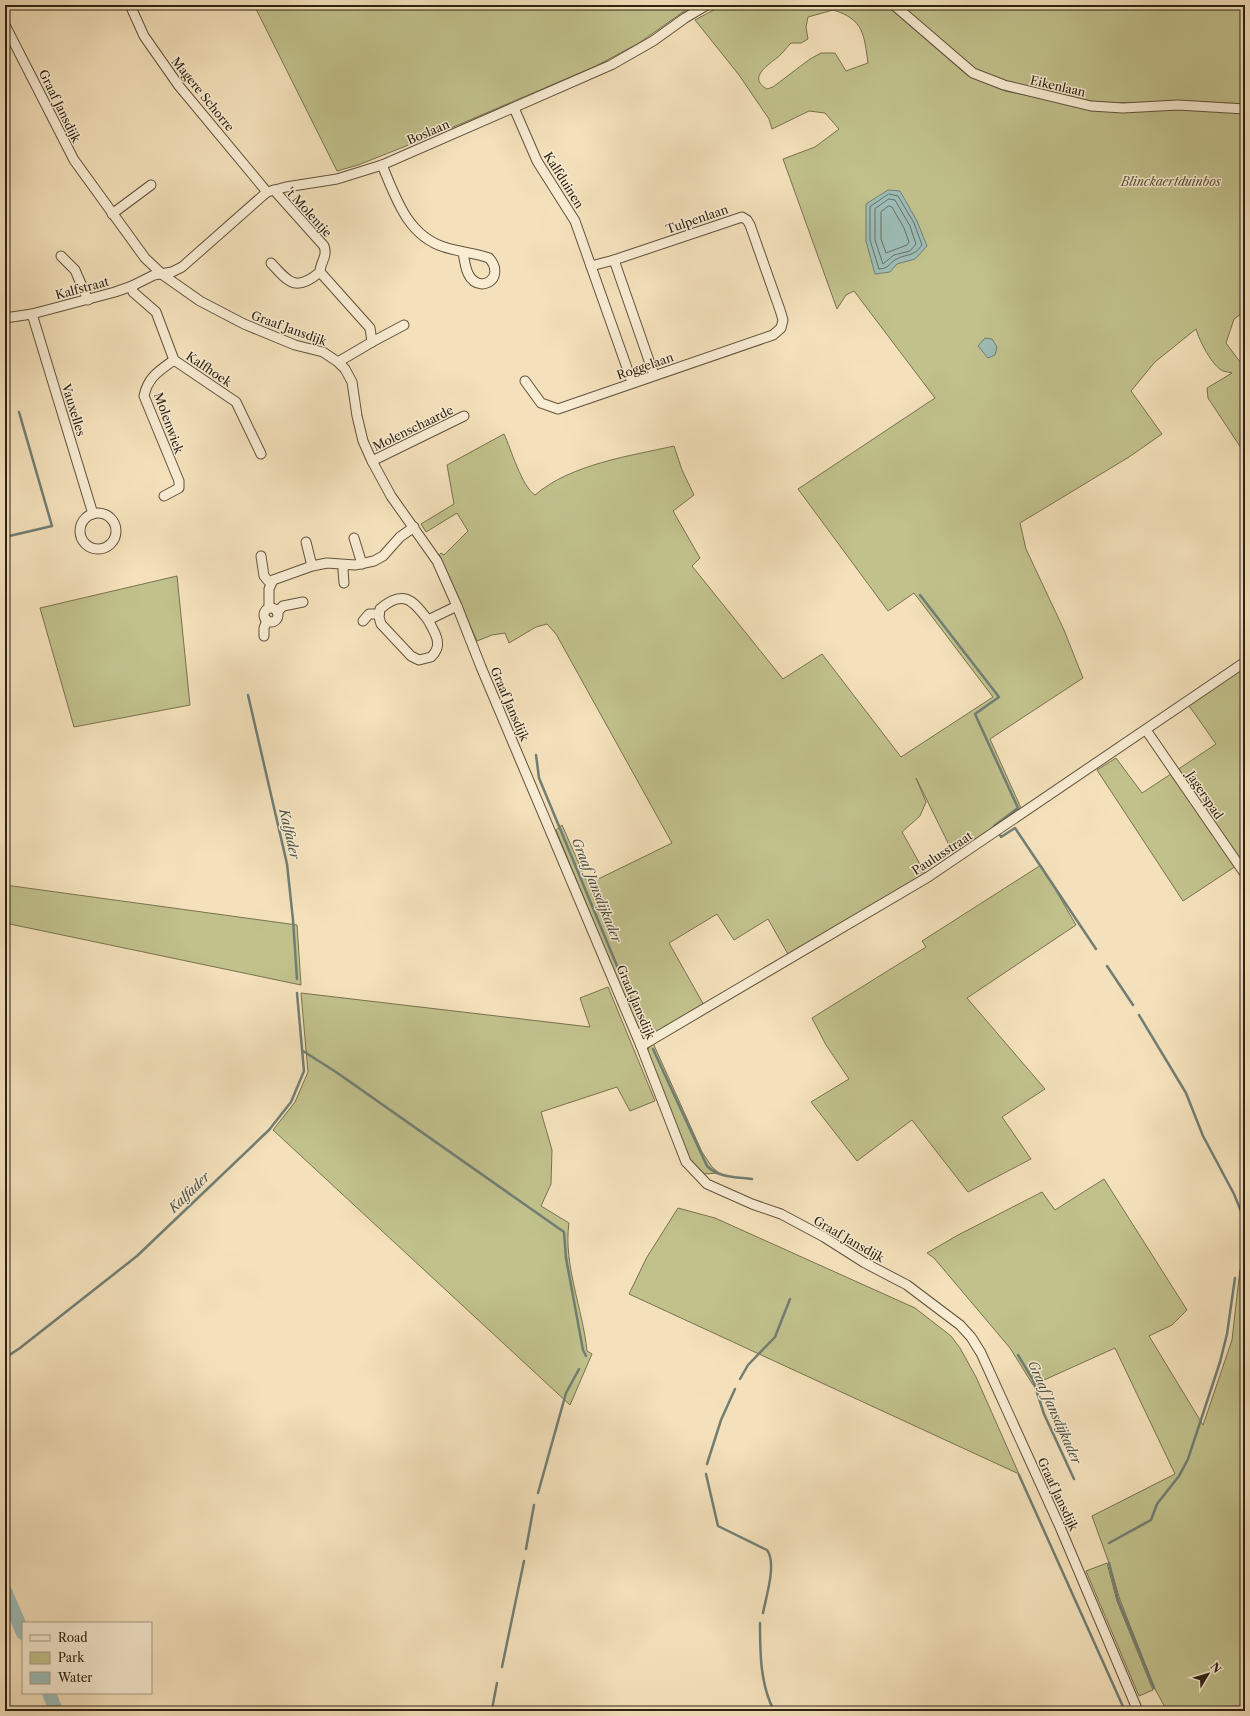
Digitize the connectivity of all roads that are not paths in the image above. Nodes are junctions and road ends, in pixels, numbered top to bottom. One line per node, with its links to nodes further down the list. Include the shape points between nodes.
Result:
1 (130, 5): 9 (street, Magere Schorre, via 144,36 179,86)
2 (707, 5): 5 (street, Boslaan, via 611,65)
3 (894, 5): 6 (street, Eikenlaan, via 973,73 1004,86 1091,106 1123,108 1178,105)
4 (5, 25): 10 (street, Graaf Jansdijk, via 68,150)
5 (514, 108): 7 (street, Boslaan); 15 (street, Kalfduinen, via 537,161 573,216)
6 (1245, 109)
7 (382, 165): 9 (street, Boslaan, via 337,179); 11 (street, via 402,210 416,230 433,242)
8 (152, 185): 10 (street)
9 (271, 191): 16 (street, 't Molentje, via 324,246 326,256); 17 (street, via 182,267)
10 (112, 214): 17 (street, Graaf Jansdijk, via 145,258)
11 (463, 252)
12 (61, 256): 19 (street, via 75,270)
13 (614, 260): 15 (street); 23 (street, Tulpenlaan, via 742,217 750,225 775,296 783,320); 27 (street)
14 (271, 263): 16 (street, via 286,279 297,284 309,281)
15 (591, 266): 29 (street, Kalfduinen)
16 (320, 272): 24 (street, via 370,328)
17 (163, 275): 18 (street, Kalfstraat, via 154,275); 26 (street, Graaf Jansdijk, via 200,301 244,324 295,345 323,352)
18 (132, 286): 19 (street, Kalfstraat); 25 (street, Kalfhoek, via 133,292 156,312)
19 (88, 300): 20 (street, Kalfstraat)
20 (32, 314): 21 (street, Kalfstraat); 34 (street, Vauxelles)
21 (5, 318)
22 (404, 325): 24 (street)
23 (781, 328): 27 (street, Roggelaan, via 773,335)
24 (372, 342): 26 (street)
25 (174, 360): 31 (street, Kalfhoek, via 236,402); 33 (street, Molenwiek, via 153,374 146,385 144,396 179,481 179,488)
26 (338, 362): 32 (street, Graaf Jansdijk, via 352,382 363,441)
27 (654, 375): 29 (street, Roggelaan)
28 (525, 381): 29 (street, Roggelaan, via 541,403 558,409)
29 (632, 382)
30 (464, 416): 32 (street, Molenschaarde)
31 (261, 454)
32 (372, 461): 35 (street, Graaf Jansdijk, via 391,496)
33 (164, 496)
34 (93, 514)
35 (414, 527): 40 (street, via 383,556); 45 (street, Graaf Jansdijk, via 437,562)
36 (354, 538): 40 (street)
37 (306, 542): 41 (street)
38 (261, 556): 42 (street, via 264,576)
39 (344, 564): 40 (street); 41 (street, via 327,563); 43 (street)
40 (362, 564)
41 (312, 566): 42 (street, via 278,577)
42 (270, 583): 46 (street)
43 (344, 583)
44 (303, 602): 46 (street)
45 (457, 606): 48 (street); 54 (street, Graaf Jansdijk)
46 (273, 610): 50 (street, via 277,618 274,621 267,620)
47 (379, 614): 48 (street, via 380,609 388,602 395,598 403,598 419,608); 48 (street, via 381,624 387,631 411,656 419,660 431,657 438,647 438,640); 49 (street, via 369,614)
48 (428, 620)
49 (363, 621)
50 (264, 636)
51 (1245, 662): 52 (street, Paulusstraat)
52 (1146, 730): 53 (street, Jagerspad); 54 (street, Paulusstraat, via 928,877)
53 (1245, 874)
54 (641, 1046): 55 (street, Graaf Jansdijk, via 686,1162 707,1184 781,1214 907,1285 940,1308 971,1337 981,1353 1060,1527)
55 (1138, 1711)

